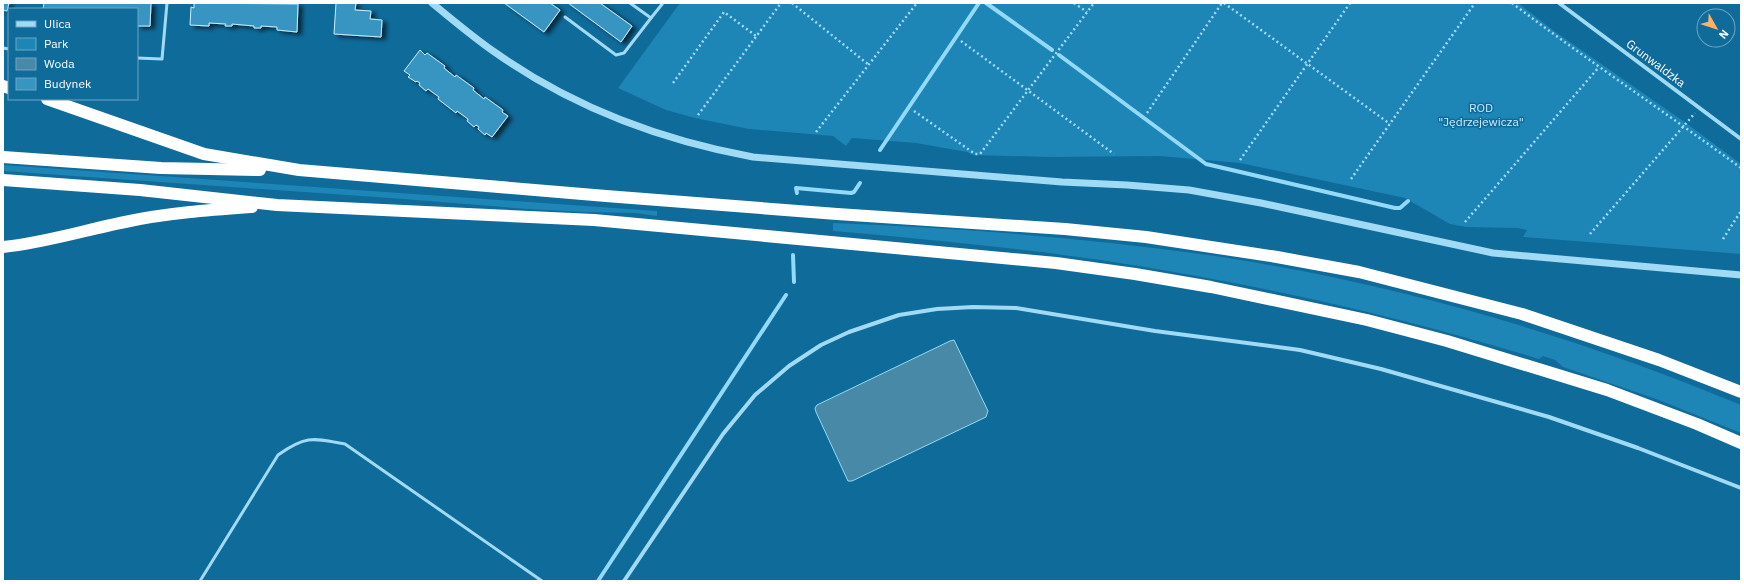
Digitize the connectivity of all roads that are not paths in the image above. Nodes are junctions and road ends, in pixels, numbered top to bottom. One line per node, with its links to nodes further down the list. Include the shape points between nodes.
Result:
1 (167, 3): 8 (lane, via 162,59)
2 (432, 3): 16 (street, via 497,54 585,106 640,128 732,153 753,157 1189,190 1493,253)
3 (630, 3): 7 (lane)
4 (663, 3): 7 (lane)
5 (1559, 3): 10 (street, Grunwaldzka)
6 (565, 17): 7 (lane, via 616,55 624,53)
7 (651, 18)
8 (138, 58)
9 (50, 100): 12 (highway, via 204,154)
10 (1741, 139)
11 (3, 157): 12 (highway, via 161,168)
12 (299, 170): 17 (highway, via 1146,237 1359,272 1522,314 1659,360)
13 (3, 180): 14 (highway, via 140,190)
14 (277, 205): 15 (highway, via 179,213); 18 (highway, via 594,220 1056,263 1135,274 1329,312 1447,341 1607,390)
15 (3, 247)
16 (1741, 274)
17 (1741, 392)
18 (1741, 443)
19 (1741, 488): 22 (street, via 1549,417 1381,369 1308,352 1155,331 1016,308 937,309 899,315 842,335 789,366 761,390 722,434)
20 (200, 581): 21 (lane, via 278,455 294,444 315,438 345,444)
21 (542, 581)
22 (624, 581)

